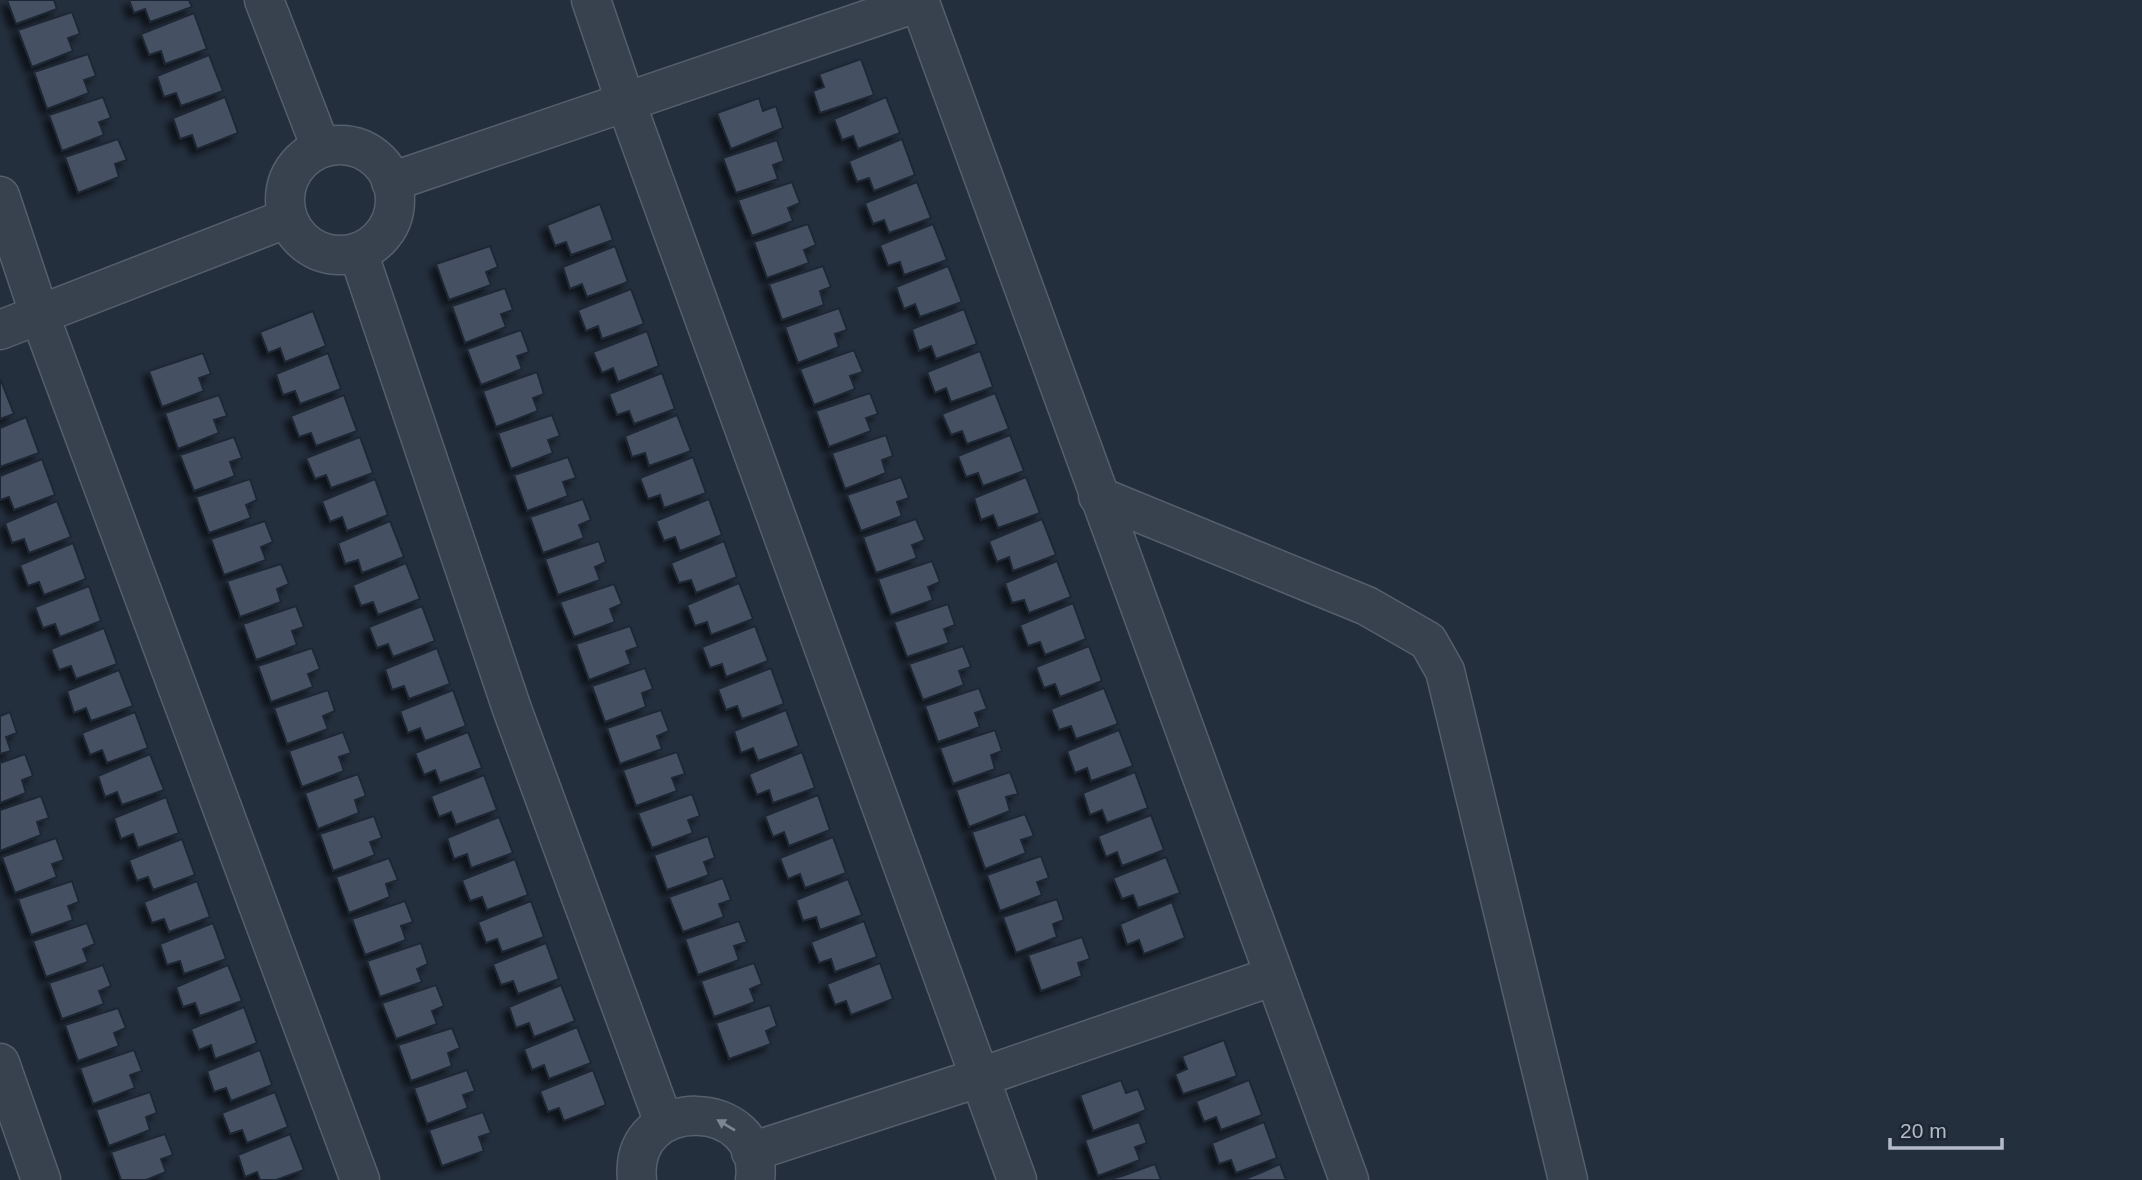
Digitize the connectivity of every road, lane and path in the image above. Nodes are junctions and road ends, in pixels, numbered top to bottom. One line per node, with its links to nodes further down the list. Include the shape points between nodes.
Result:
1 (264, 0): 5 (street)
2 (591, 0): 4 (street)
3 (919, 1): 4 (street); 12 (street)
4 (625, 100): 6 (street); 15 (street)
5 (321, 148): 6 (street, via 355,147 371,155); 8 (street, via 294,169 284,201)
6 (391, 182): 9 (street, via 392,216 379,238)
7 (0, 196): 10 (street)
8 (288, 218): 9 (street, via 302,240 324,253); 10 (street)
9 (358, 252): 16 (street, via 512,709)
10 (40, 316): 11 (street); 19 (street)
11 (0, 330)
12 (1098, 496): 13 (street); 23 (street, via 1367,606 1428,641 1445,671)
13 (1274, 976): 15 (street); 22 (street)
14 (0, 1063): 18 (street)
15 (978, 1078): 17 (street); 21 (street)
16 (664, 1123): 17 (street, one-way to 16, via 740,1134 724,1121 704,1114 683,1115); 20 (street, via 639,1155)
17 (753, 1166)
18 (41, 1180)
19 (360, 1180)
20 (637, 1180)
21 (1017, 1180)
22 (1349, 1180)
23 (1568, 1180)

